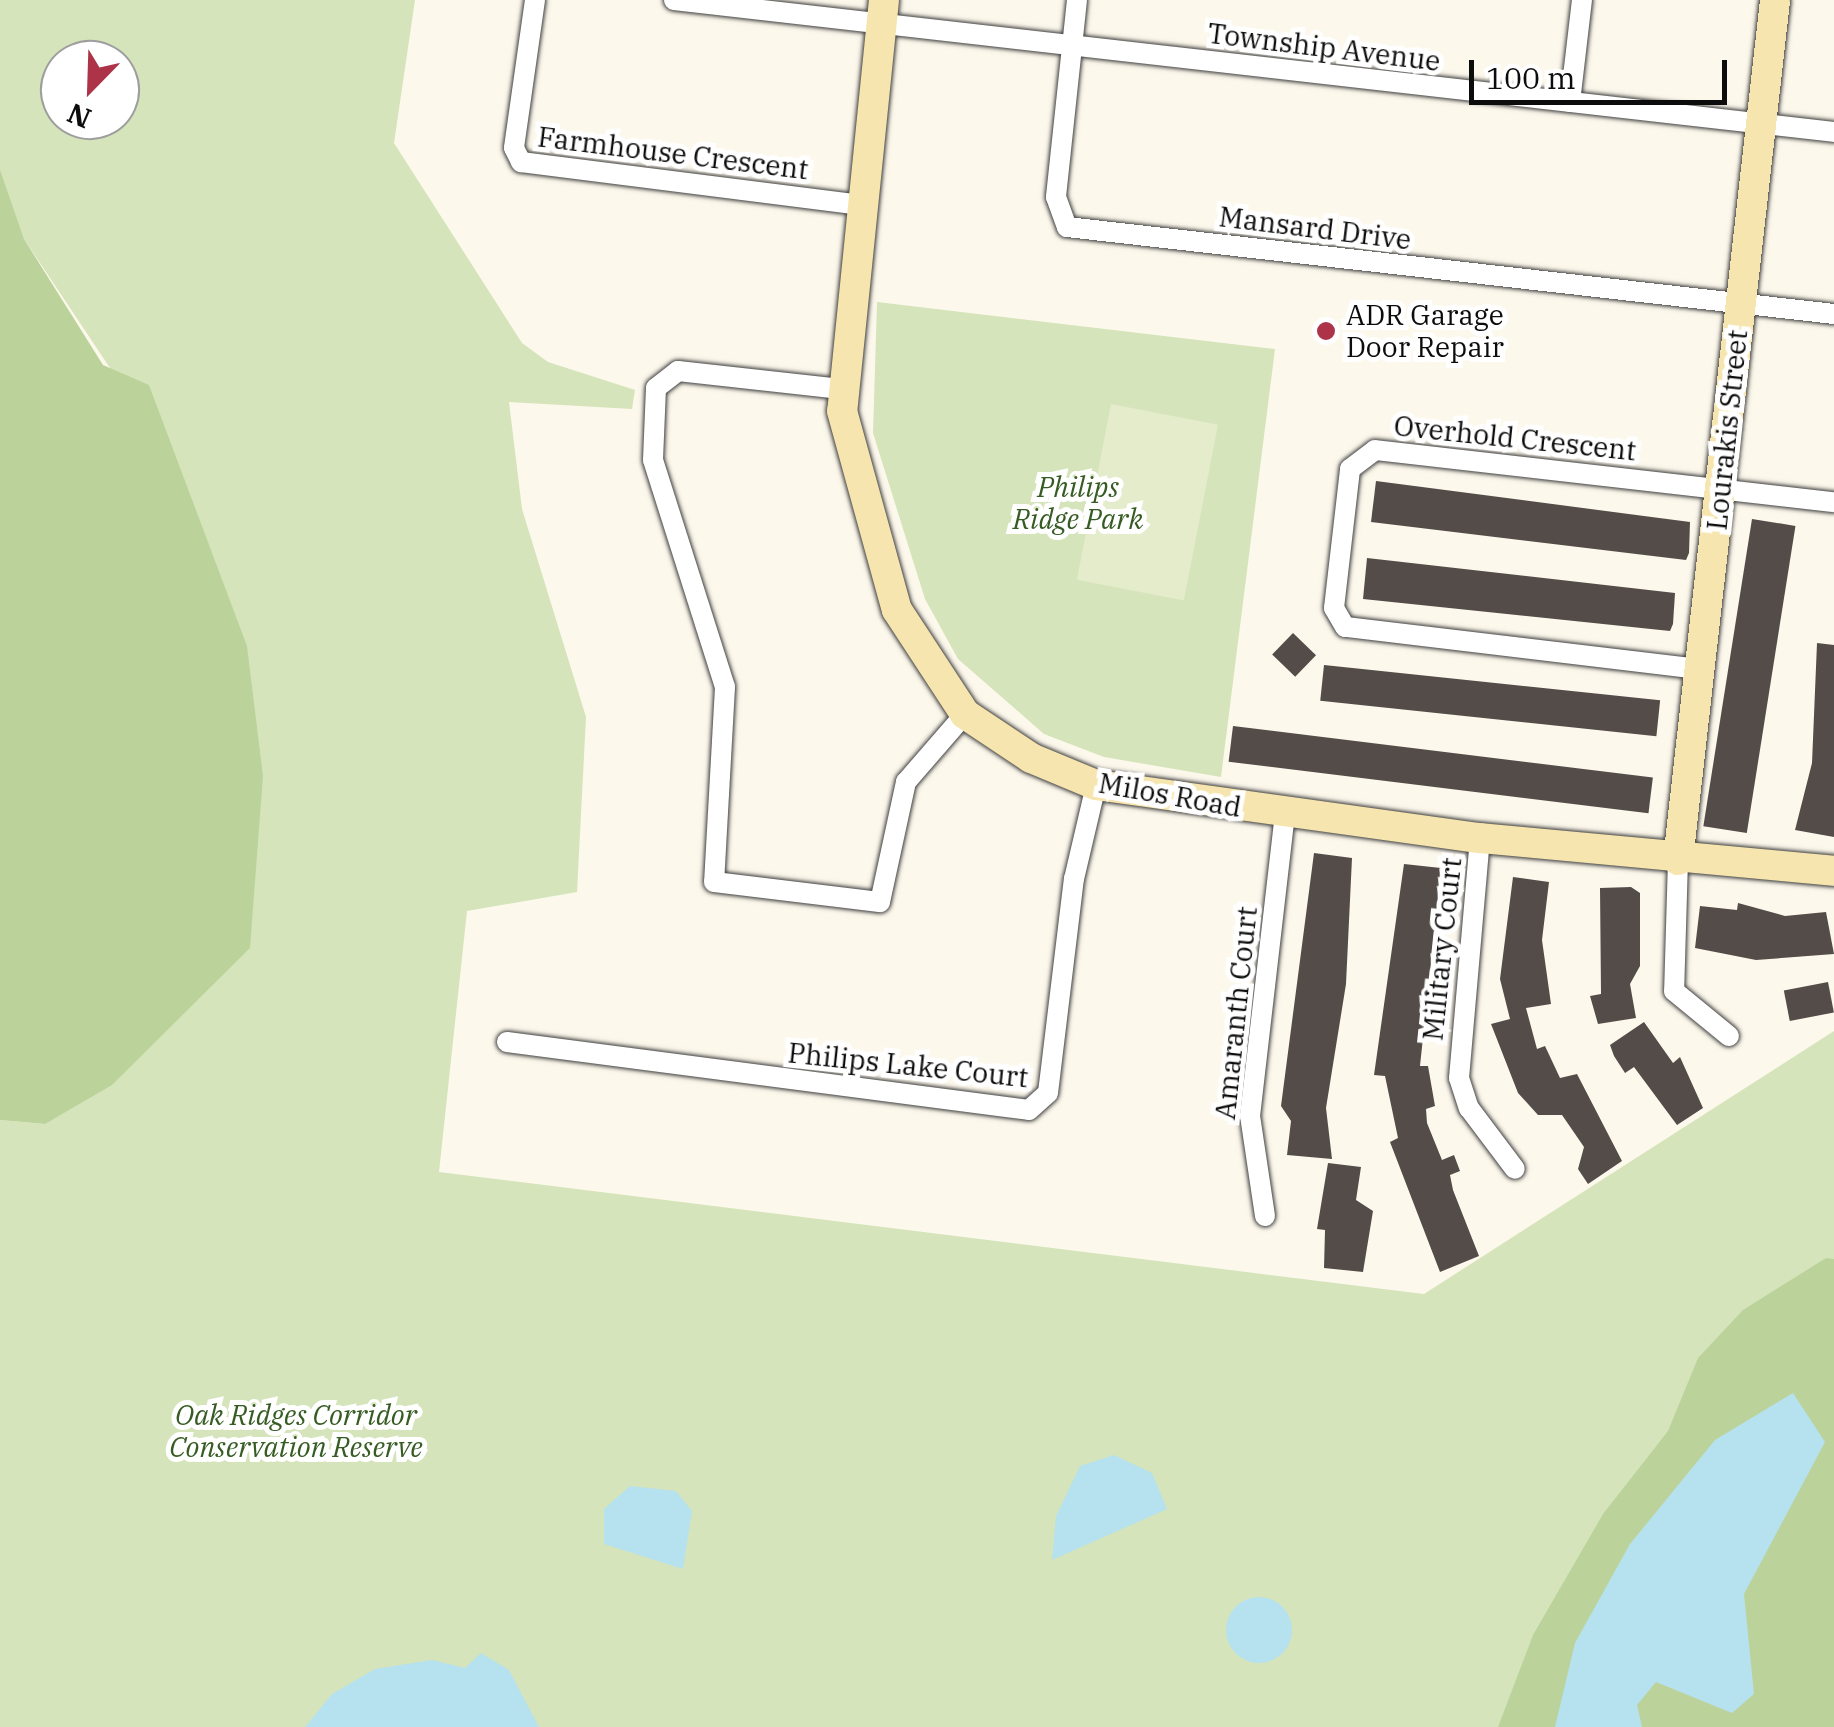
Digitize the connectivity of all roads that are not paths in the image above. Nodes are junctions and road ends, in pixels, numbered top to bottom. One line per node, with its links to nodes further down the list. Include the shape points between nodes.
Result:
1 (535, 0): 11 (street, Farmhouse Crescent, via 514,148 521,162)
2 (1077, 0): 7 (street)
3 (1582, 0): 8 (street)
4 (1775, 0): 9 (street, Lourakis Street)
5 (685, 1): 6 (street)
6 (883, 12): 7 (street, Township Avenue); 11 (street, Milos Road)
7 (1072, 46): 8 (street, Township Avenue); 12 (street, Mansard Drive, via 1056,197 1067,227)
8 (1570, 102): 9 (street, Township Avenue)
9 (1761, 124): 10 (street, Township Avenue); 12 (street, Lourakis Street)
10 (1834, 132)
11 (861, 204): 14 (street, Milos Road)
12 (1741, 304): 13 (street); 15 (street, Lourakis Street)
13 (1834, 314)
14 (841, 389): 18 (street, Milos Road, via 855,474 897,610); 18 (street, via 678,371 656,388 652,460 725,688 714,882 880,902 906,782)
15 (1721, 489): 16 (street); 17 (street, Lourakis Street); 17 (street, Overhold Crescent, via 1375,450 1350,470 1334,608 1345,627)
16 (1834, 502)
17 (1699, 669): 22 (street, Lourakis Street)
18 (966, 714): 19 (street, Milos Road, via 1031,758)
19 (1096, 785): 20 (street, Milos Road); 25 (street, Philips Lake Court, via 1074,880 1048,1094 1029,1110)
20 (1285, 815): 21 (street, Milos Road); 27 (street, Amaranth Court, via 1250,1116)
21 (1480, 838): 22 (street, Milos Road); 26 (street, Military Court, via 1459,1078 1468,1108)
22 (1678, 860): 23 (street, Milos Road); 24 (street, via 1674,991)
23 (1834, 871)
24 (1729, 1036)
25 (507, 1042)
26 (1515, 1170)
27 (1265, 1216)

